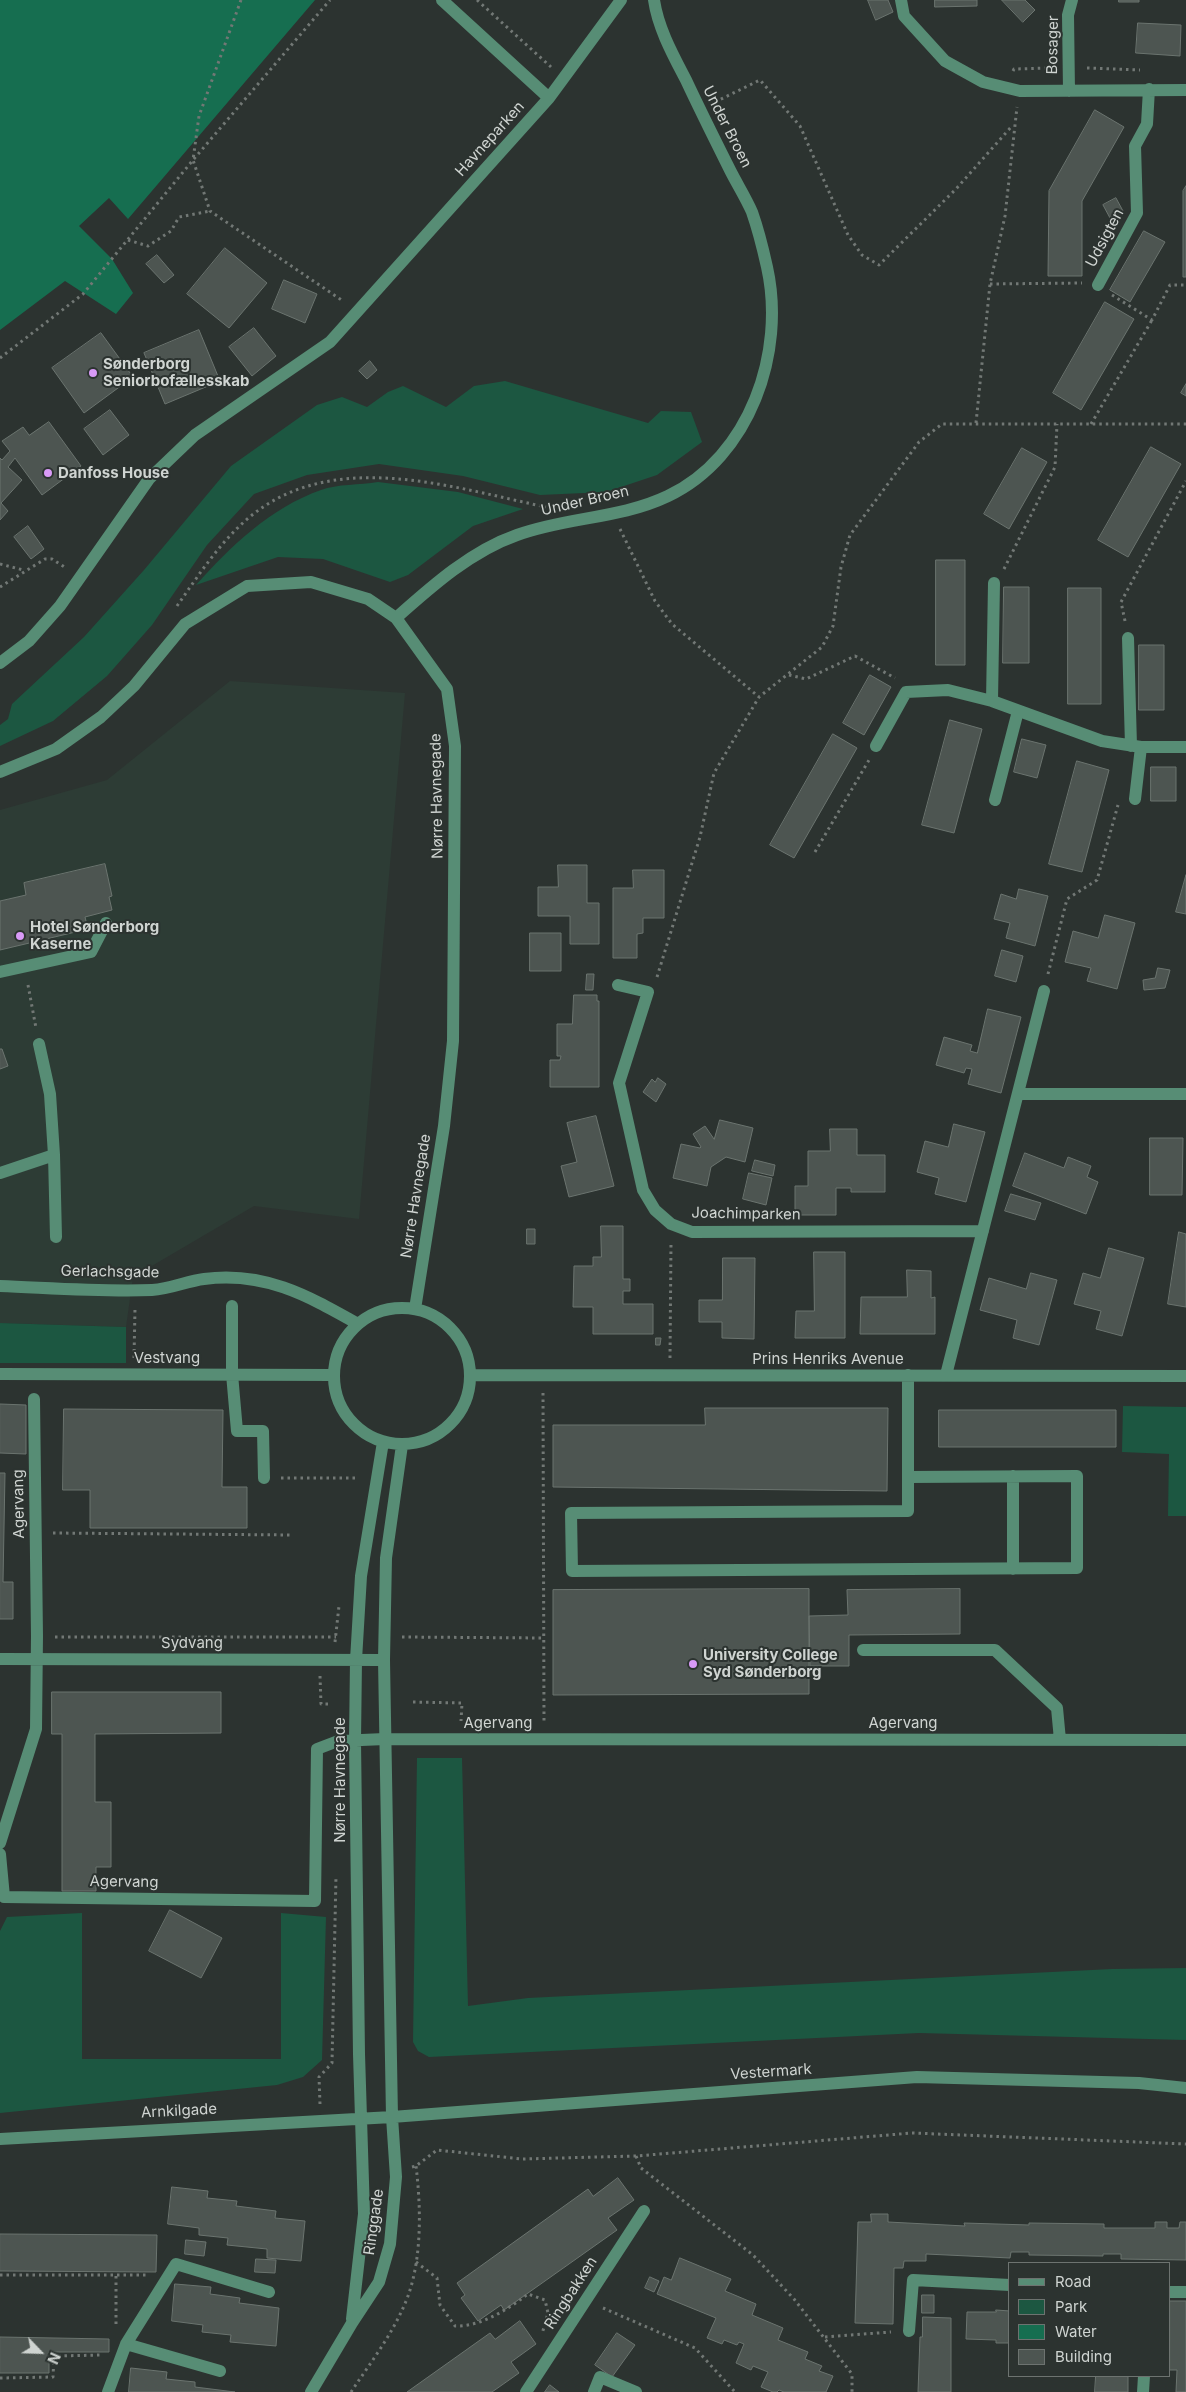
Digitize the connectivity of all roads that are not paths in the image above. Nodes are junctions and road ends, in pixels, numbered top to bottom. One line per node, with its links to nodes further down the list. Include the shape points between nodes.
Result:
1 (442, 0): 9 (street)
2 (621, 0): 9 (street, Havneparken)
3 (654, 0): 12 (street, Under Broen, via 666,40 752,212 767,268 773,309 769,355 754,403 732,442 697,477 668,496 613,515 516,535 480,552)
4 (901, 0): 8 (street, via 904,16 945,60 983,82 1020,91)
5 (1072, 0): 8 (street, Bosager, via 1068,15)
6 (1149, 89): 7 (street); 8 (street); 10 (street, Udsigten, via 1147,124 1135,146 1138,213)
7 (1186, 90)
8 (1069, 91)
9 (549, 98): 14 (street, Havneparken, via 330,342 195,435 149,479 60,606 29,642)
10 (1098, 285)
11 (994, 583): 15 (street)
12 (396, 618): 20 (street, Nørre Havnegade, via 368,599 311,582 247,586 185,624 134,686 101,717 56,749); 36 (street, Nørre Havnegade, via 447,688 455,746 453,1041 444,1126)
13 (1128, 638): 18 (street)
14 (0, 663)
15 (992, 701): 16 (street); 17 (street, via 948,690 906,692)
16 (1018, 711): 18 (street, via 1102,741); 22 (street)
17 (876, 746)
18 (1136, 746): 19 (street); 21 (street)
19 (1186, 747)
20 (0, 772)
21 (1135, 799)
22 (995, 800)
23 (106, 923): 24 (street, via 91,952)
24 (0, 972)
25 (618, 985): 32 (street, Joachimparken, via 648,992 619,1083 643,1190 655,1210 671,1224 692,1232)
26 (1044, 991): 28 (street)
27 (39, 1044): 30 (street, via 50,1094)
28 (1018, 1094): 29 (street); 32 (street)
29 (1186, 1094)
30 (54, 1155): 31 (street); 33 (street)
31 (0, 1173)
32 (983, 1231): 43 (street)
33 (56, 1237)
34 (0, 1286): 37 (street, Gerlachsgade, via 165,1290 203,1279 237,1276 303,1293)
35 (232, 1306): 39 (street)
36 (414, 1309): 37 (street, via 394,1308 375,1313); 41 (street, via 436,1317 454,1332 466,1352)
37 (358, 1324): 40 (street, via 345,1338 337,1356)
38 (0, 1374): 39 (street, Vestvang)
39 (232, 1374): 40 (street, Vestvang); 50 (street, via 237,1431 263,1431)
40 (334, 1375): 46 (street, via 337,1397 347,1417 363,1432)
41 (470, 1375): 42 (street, Prins Henriks Avenue); 47 (street, via 467,1396 458,1415 443,1431 424,1441)
42 (908, 1375): 43 (street, Prins Henriks Avenue); 49 (street)
43 (946, 1375): 44 (street, Prins Henriks Avenue)
44 (1186, 1376)
45 (34, 1399): 54 (street, Agervang)
46 (383, 1442): 47 (street); 55 (street, Nørre Havnegade, via 362,1576)
47 (402, 1445): 56 (street, via 386,1558)
48 (1013, 1476): 49 (street); 51 (street); 51 (street, via 1077,1476 1077,1568)
49 (908, 1477): 51 (street, via 908,1511 571,1513 572,1571)
50 (264, 1478)
51 (1013, 1569)
52 (863, 1650): 58 (street, via 995,1650 1057,1708)
53 (0, 1659): 54 (street, Sydvang)
54 (37, 1659): 55 (street, Sydvang); 61 (street, Agervang, via 36,1729)
55 (356, 1660): 56 (street, Sydvang); 60 (street, Nørre Havnegade)
56 (384, 1660): 57 (street)
57 (385, 1739): 58 (street, Agervang); 60 (street, Agervang); 64 (street)
58 (1060, 1740): 59 (street, Agervang)
59 (1186, 1740)
60 (355, 1741): 62 (street, Agervang, via 338,1741 317,1750 315,1900 4,1897); 65 (street, Nørre Havnegade)
61 (0, 1843)
62 (0, 1854)
63 (1186, 2088): 64 (street, Vestermark, via 1139,2083 916,2077)
64 (392, 2117): 65 (street, Vestermark); 72 (street, Ringgade, via 395,2167 390,2244 379,2282)
65 (360, 2119): 66 (street, Arnkilgade); 72 (street, Ringgade, via 364,2214)
66 (0, 2139)
67 (644, 2211): 79 (street, Ringbakken)
68 (1008, 2285): 73 (street, via 912,2280)
69 (269, 2292): 74 (street, via 176,2264)
70 (1171, 2292): 71 (street)
71 (1186, 2292)
72 (352, 2323): 78 (street, Ringgade)
73 (910, 2330)
74 (121, 2342): 75 (street); 77 (street)
75 (220, 2371)
76 (1144, 2377): 82 (street)
77 (108, 2392)
78 (311, 2392)
79 (526, 2392)
80 (594, 2392): 81 (street, via 600,2378)
81 (636, 2392)
82 (1143, 2392)

